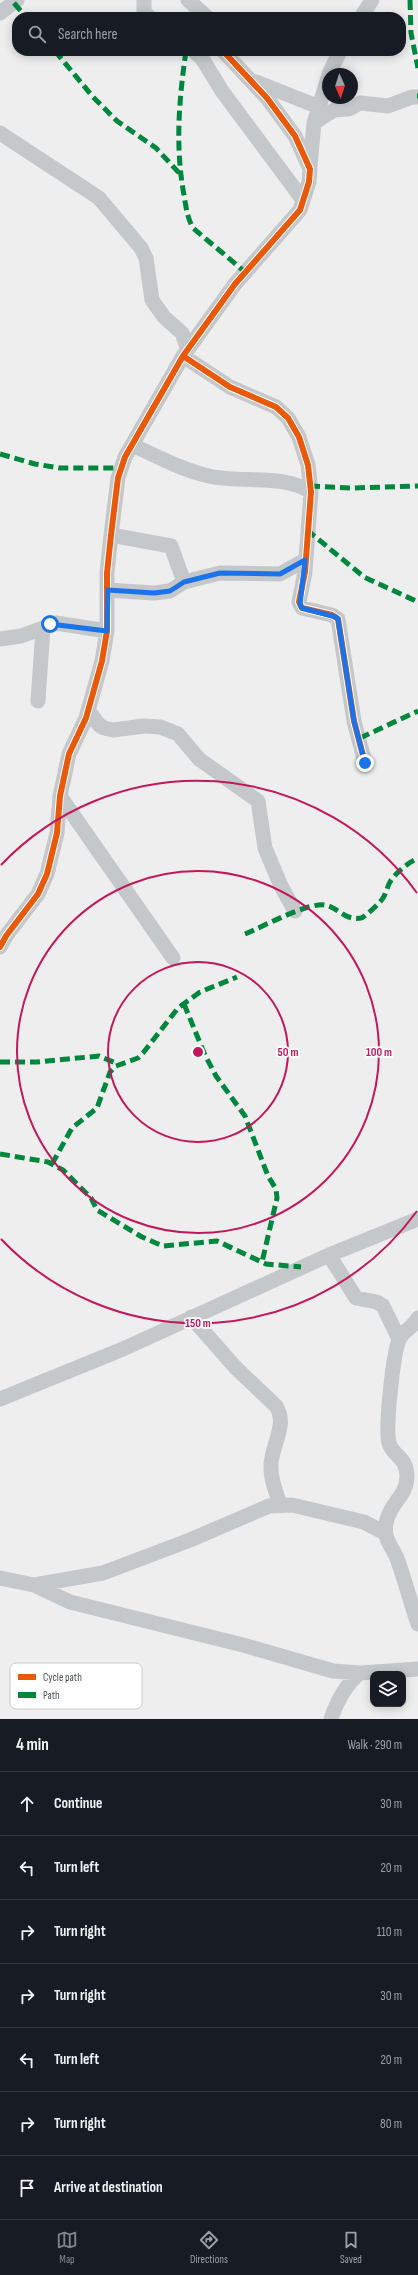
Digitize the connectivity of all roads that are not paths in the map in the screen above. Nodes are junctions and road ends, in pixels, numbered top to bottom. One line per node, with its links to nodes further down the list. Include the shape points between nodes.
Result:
1 (144, 0): 5 (street)
2 (188, 0): 6 (street)
3 (372, 0): 7 (street)
4 (14, 1): 8 (street)
5 (145, 12)
6 (201, 12)
7 (364, 12)
8 (0, 13)
9 (199, 56): 20 (street)
10 (228, 56): 13 (street)
11 (338, 56): 12 (street)
12 (332, 68)
13 (250, 79): 16 (street); 19 (street, via 295,136)
14 (322, 97): 16 (street)
15 (418, 97): 17 (street, via 388,106 360,103 349,109 334,110)
16 (319, 107): 17 (street)
17 (314, 123): 19 (street)
18 (0, 133): 21 (street, via 99,198 141,248 146,258 152,300 164,317 182,333)
19 (310, 169): 20 (street)
20 (303, 200): 21 (street, via 300,210 235,284)
21 (186, 353): 22 (street); 23 (street, via 230,387 276,407 288,418 299,437 308,465)
22 (132, 445): 23 (street, via 208,476 230,480 290,482 300,484); 24 (street, via 118,478)
23 (311, 492): 25 (street)
24 (111, 535): 26 (street, via 171,546); 27 (street)
25 (305, 560): 26 (street, via 280,574 220,573); 33 (street, via 300,605 302,608 338,619 354,721)
26 (184, 582): 27 (street, via 170,591 154,593)
27 (108, 590): 29 (street)
28 (43, 628): 29 (street, via 56,623); 30 (street, via 21,636); 31 (street)
29 (107, 631): 32 (street, via 102,661)
30 (0, 639)
31 (38, 701)
32 (88, 710): 34 (street, via 69,754); 35 (street, via 104,728 113,730 144,726 160,727 178,734 199,759 258,801 265,848)
33 (365, 763)
34 (60, 796): 36 (street, via 57,833 47,874 38,894); 37 (street)
35 (295, 911)
36 (0, 947)
37 (173, 958)
38 (418, 1219): 39 (street)
39 (329, 1255): 40 (street); 42 (street, via 356,1298 377,1302 382,1306)
40 (191, 1317): 43 (street, via 123,1349 21,1388); 44 (street, via 236,1368 280,1411 281,1420 271,1471)
41 (418, 1318): 42 (street)
42 (399, 1339): 45 (street, via 390,1405 389,1443 406,1465 407,1485 392,1507)
43 (0, 1399)
44 (280, 1505): 45 (street, via 292,1505 364,1522); 47 (street, via 269,1506 103,1573)
45 (385, 1533): 48 (street, via 389,1546 399,1562)
46 (0, 1578): 47 (street)
47 (34, 1585): 50 (street, via 70,1602 243,1645 333,1672)
48 (418, 1624)
49 (418, 1670): 50 (street)
50 (360, 1673): 51 (street, via 347,1685)
51 (331, 1719)

